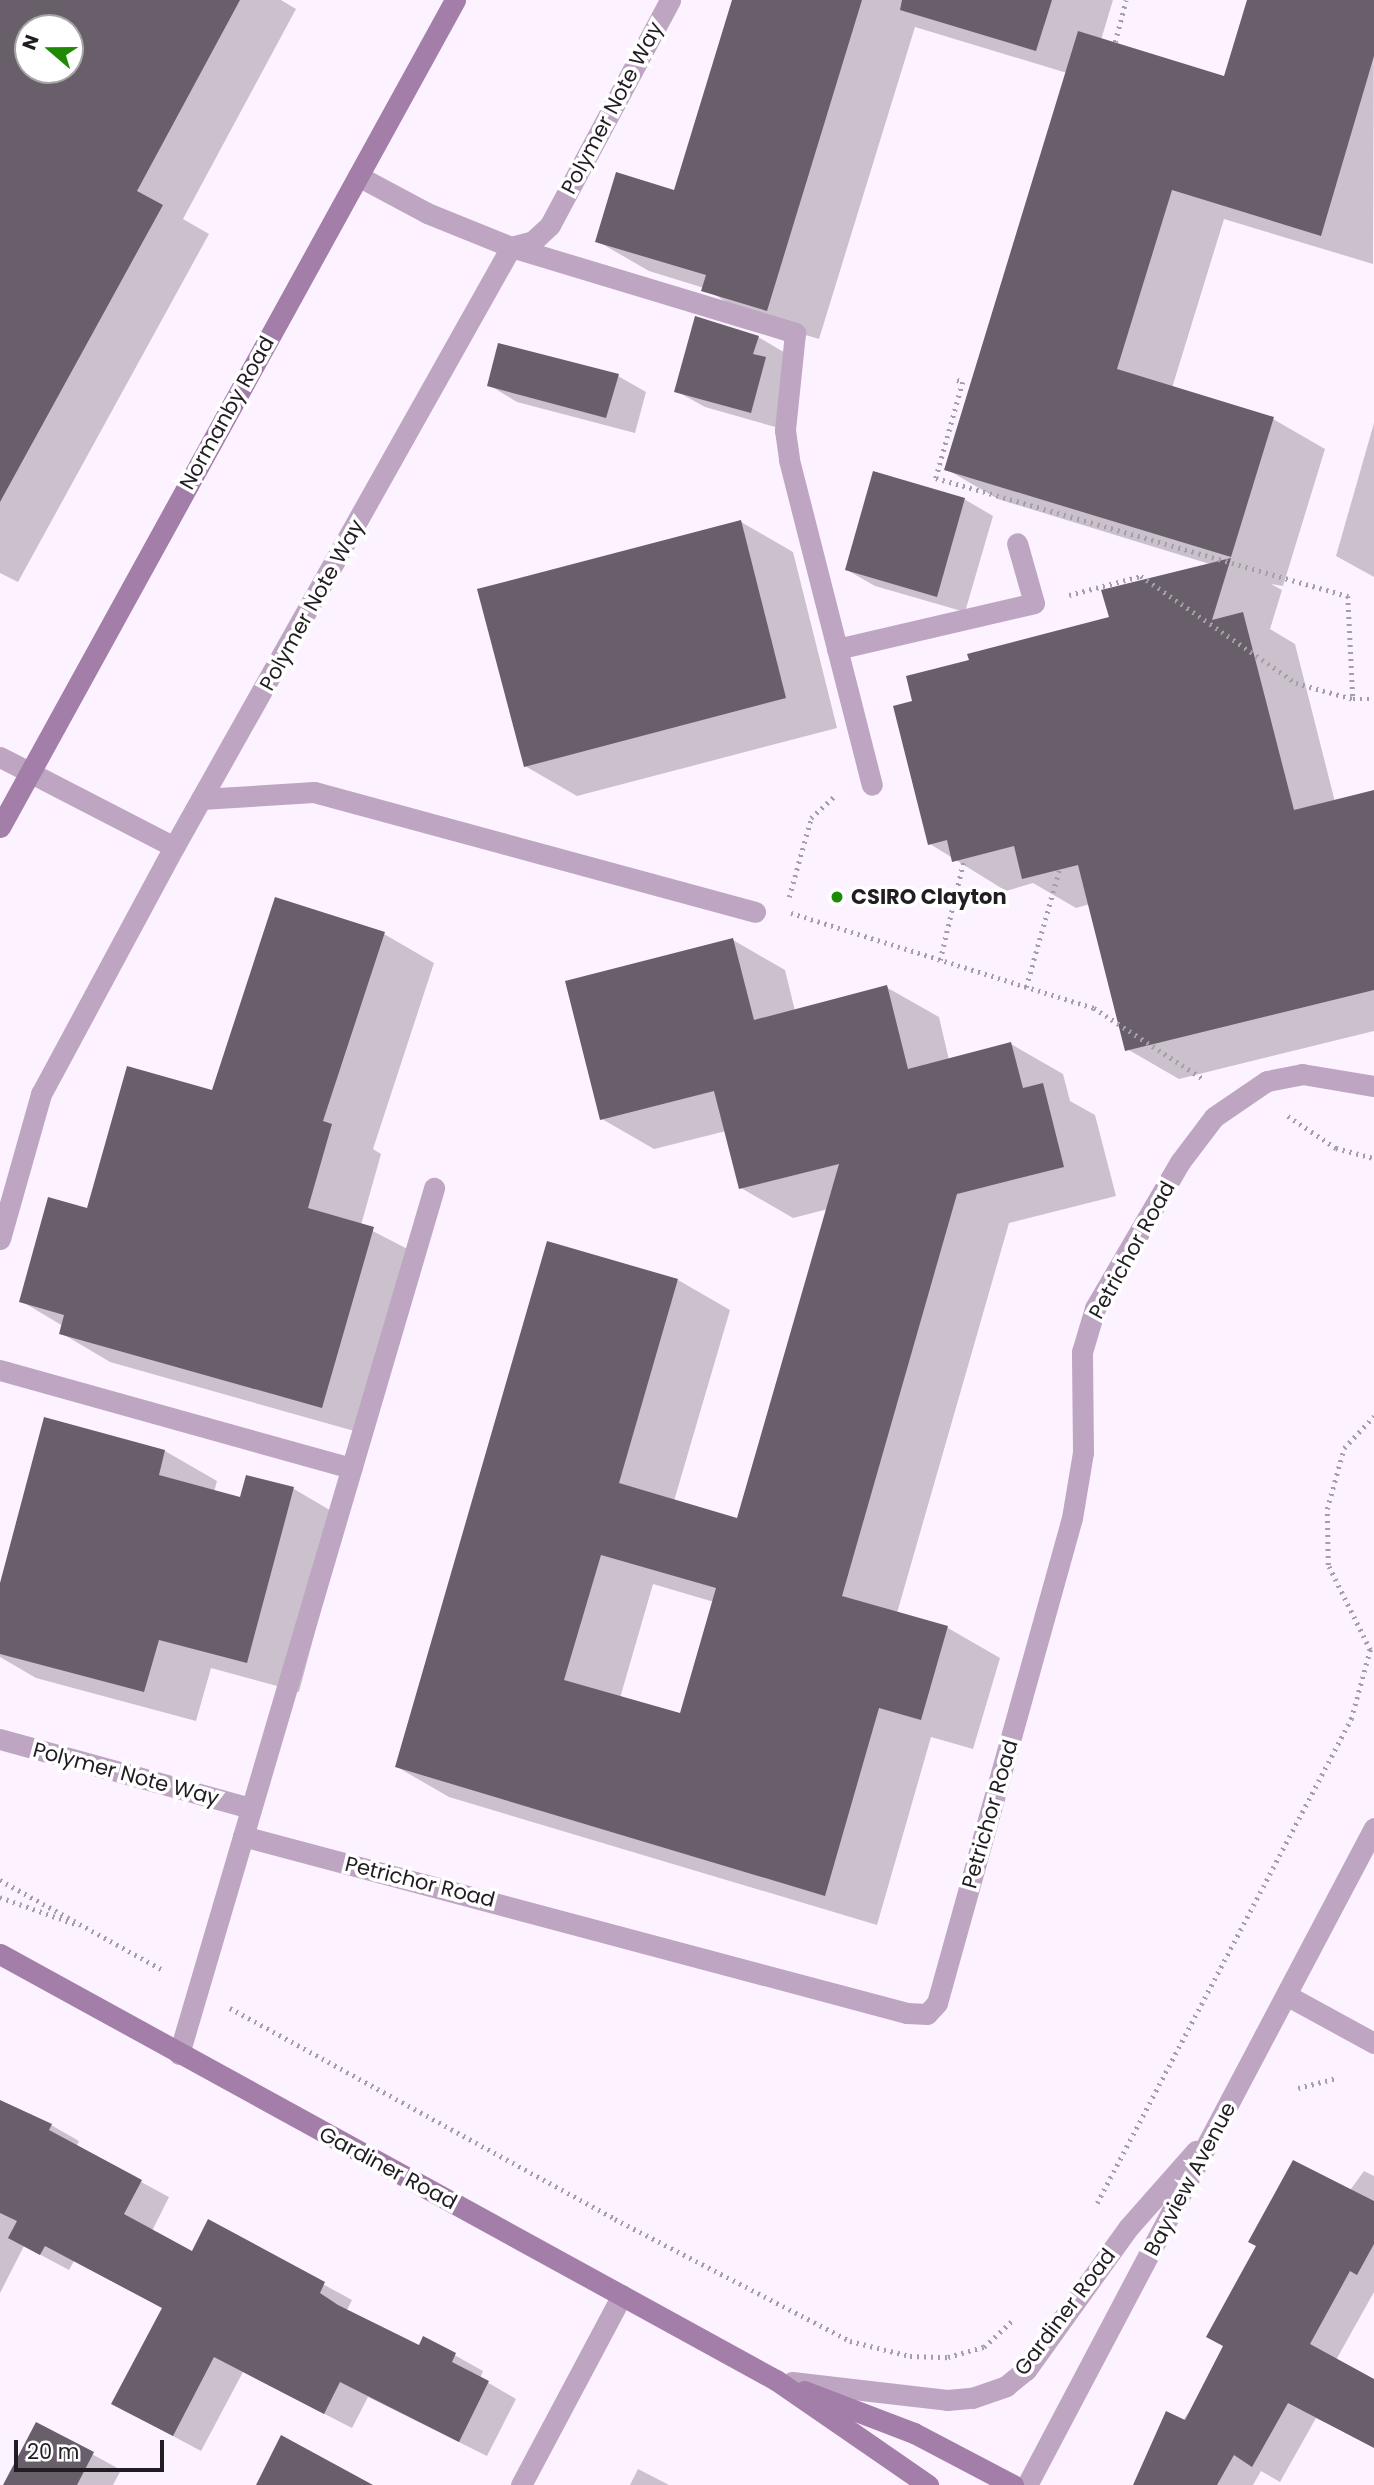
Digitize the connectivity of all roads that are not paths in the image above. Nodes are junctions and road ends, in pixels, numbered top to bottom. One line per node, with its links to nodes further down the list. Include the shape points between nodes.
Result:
1 (455, 0): 3 (street, Normanby Road)
2 (670, 0): 4 (street, Polymer Note Way, via 550,225 533,241)
3 (358, 176): 4 (street, via 427,214); 8 (street, Normanby Road)
4 (511, 247): 6 (street, via 795,333 785,430); 10 (street, Polymer Note Way)
5 (1017, 543): 6 (street, via 1034,603)
6 (837, 649): 9 (street)
7 (0, 757): 8 (street)
8 (29, 772): 11 (street, Normanby Road); 12 (street)
9 (872, 785)
10 (201, 799): 12 (street, Polymer Note Way); 13 (street, via 314,792)
11 (0, 827)
12 (174, 847): 16 (street, Polymer Note Way, via 41,1094)
13 (755, 912)
14 (1374, 1086): 23 (street, Petrichor Road, via 1302,1074 1267,1081 1214,1117 1180,1162 1095,1308 1082,1352 1083,1452 1072,1518 937,2003 927,2014 907,2013)
15 (434, 1188): 18 (street)
16 (0, 1239)
17 (0, 1370): 18 (street)
18 (352, 1468): 20 (street)
19 (0, 1739): 20 (street, Polymer Note Way)
20 (251, 1808): 23 (street)
21 (1374, 1820): 24 (street, Bayview Avenue)
22 (1374, 1828): 24 (street, Bayview Avenue)
23 (243, 1836): 28 (street)
24 (1350, 1872): 26 (street, Bayview Avenue)
25 (0, 1954): 28 (street, Gardiner Road)
26 (1288, 1996): 27 (street); 29 (street, Bayview Avenue)
27 (1374, 2043)
28 (179, 2054): 30 (street, Gardiner Road)
29 (1220, 2123): 31 (street, Gardiner Road, via 1128,2228 1040,2351 1006,2386 972,2398 947,2400); 35 (street, Bayview Avenue)
30 (622, 2295): 31 (street, Gardiner Road); 32 (street)
31 (776, 2380): 33 (street, Gardiner Road); 34 (street, Gardiner Road, via 914,2433)
32 (521, 2485)
33 (928, 2485)
34 (1013, 2485)
35 (1027, 2485)

